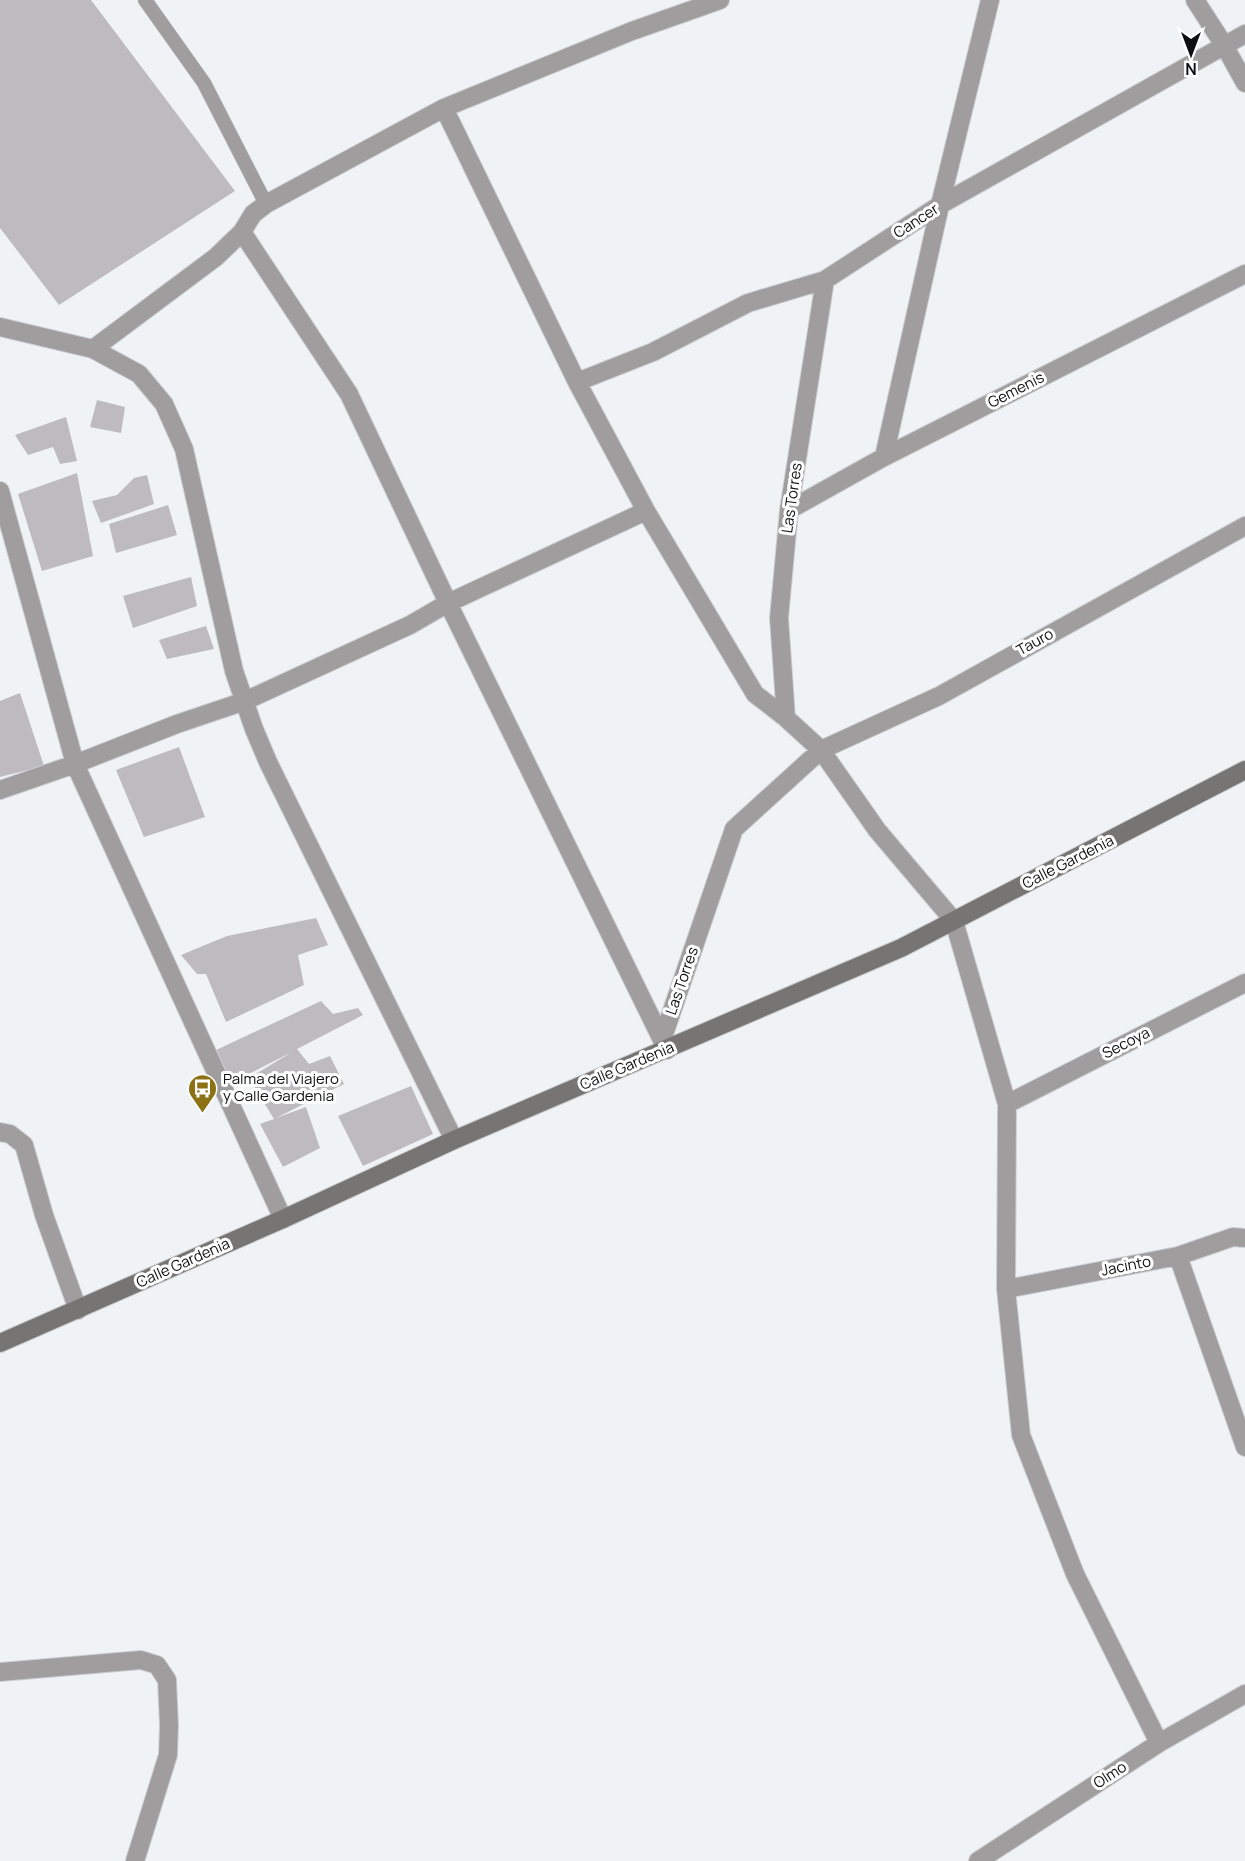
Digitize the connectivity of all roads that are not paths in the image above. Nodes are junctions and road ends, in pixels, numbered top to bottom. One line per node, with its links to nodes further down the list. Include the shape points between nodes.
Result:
1 (144, 0): 9 (lane, via 204,83)
2 (720, 0): 8 (street, via 632,31)
3 (990, 0): 10 (street)
4 (1195, 0): 6 (street)
5 (1245, 34): 6 (street, Cancer)
6 (1224, 45): 7 (street); 10 (street, Cancer)
7 (1245, 83)
8 (444, 108): 9 (street); 16 (street)
9 (266, 204): 11 (street, via 253,214)
10 (940, 205): 13 (street, Cancer); 17 (street)
11 (242, 232): 15 (street, via 216,257); 22 (street, via 349,394)
12 (1245, 274): 17 (street, Gemenis)
13 (825, 280): 16 (street, Cancer, via 748,303 653,352); 19 (street, Las Torres)
14 (0, 327): 15 (street)
15 (93, 350): 23 (street, via 139,374 164,404 184,449 234,671)
16 (577, 382): 20 (street)
17 (885, 457): 19 (street, Gemenis)
18 (0, 491): 26 (street)
19 (789, 510): 24 (street, Las Torres, via 779,618)
20 (646, 511): 22 (street); 24 (street, via 754,693)
21 (1245, 526): 25 (street, Tauro, via 939,696)
22 (448, 603): 23 (street, via 410,625); 31 (street)
23 (245, 701): 26 (street); 34 (street, via 268,762)
24 (786, 718): 25 (street)
25 (821, 750): 29 (street, via 877,830); 31 (street, Las Torres, via 734,829)
26 (75, 764): 28 (street); 35 (street)
27 (1245, 770): 29 (street, Calle Gardenia)
28 (0, 790)
29 (954, 921): 31 (street, Calle Gardenia, via 901,948); 32 (street)
30 (1245, 983): 32 (street, Secoya)
31 (664, 1045): 34 (street, Calle Gardenia)
32 (1007, 1104): 38 (street)
33 (0, 1132): 39 (street, via 10,1134 24,1145)
34 (454, 1140): 35 (street, Calle Gardenia)
35 (283, 1219): 39 (street, Calle Gardenia)
36 (1245, 1238): 37 (street, Jacinto, via 1233,1237)
37 (1178, 1256): 38 (street, Jacinto); 41 (street)
38 (1006, 1289): 44 (street, via 1021,1435 1075,1574)
39 (78, 1310): 40 (street, Calle Gardenia)
40 (0, 1343)
41 (1245, 1447)
42 (0, 1671): 45 (street, via 141,1660 156,1665 166,1680 168,1755)
43 (1245, 1694): 44 (street, Olmo)
44 (1159, 1743): 46 (street, Olmo)
45 (135, 1861)
46 (978, 1861)

